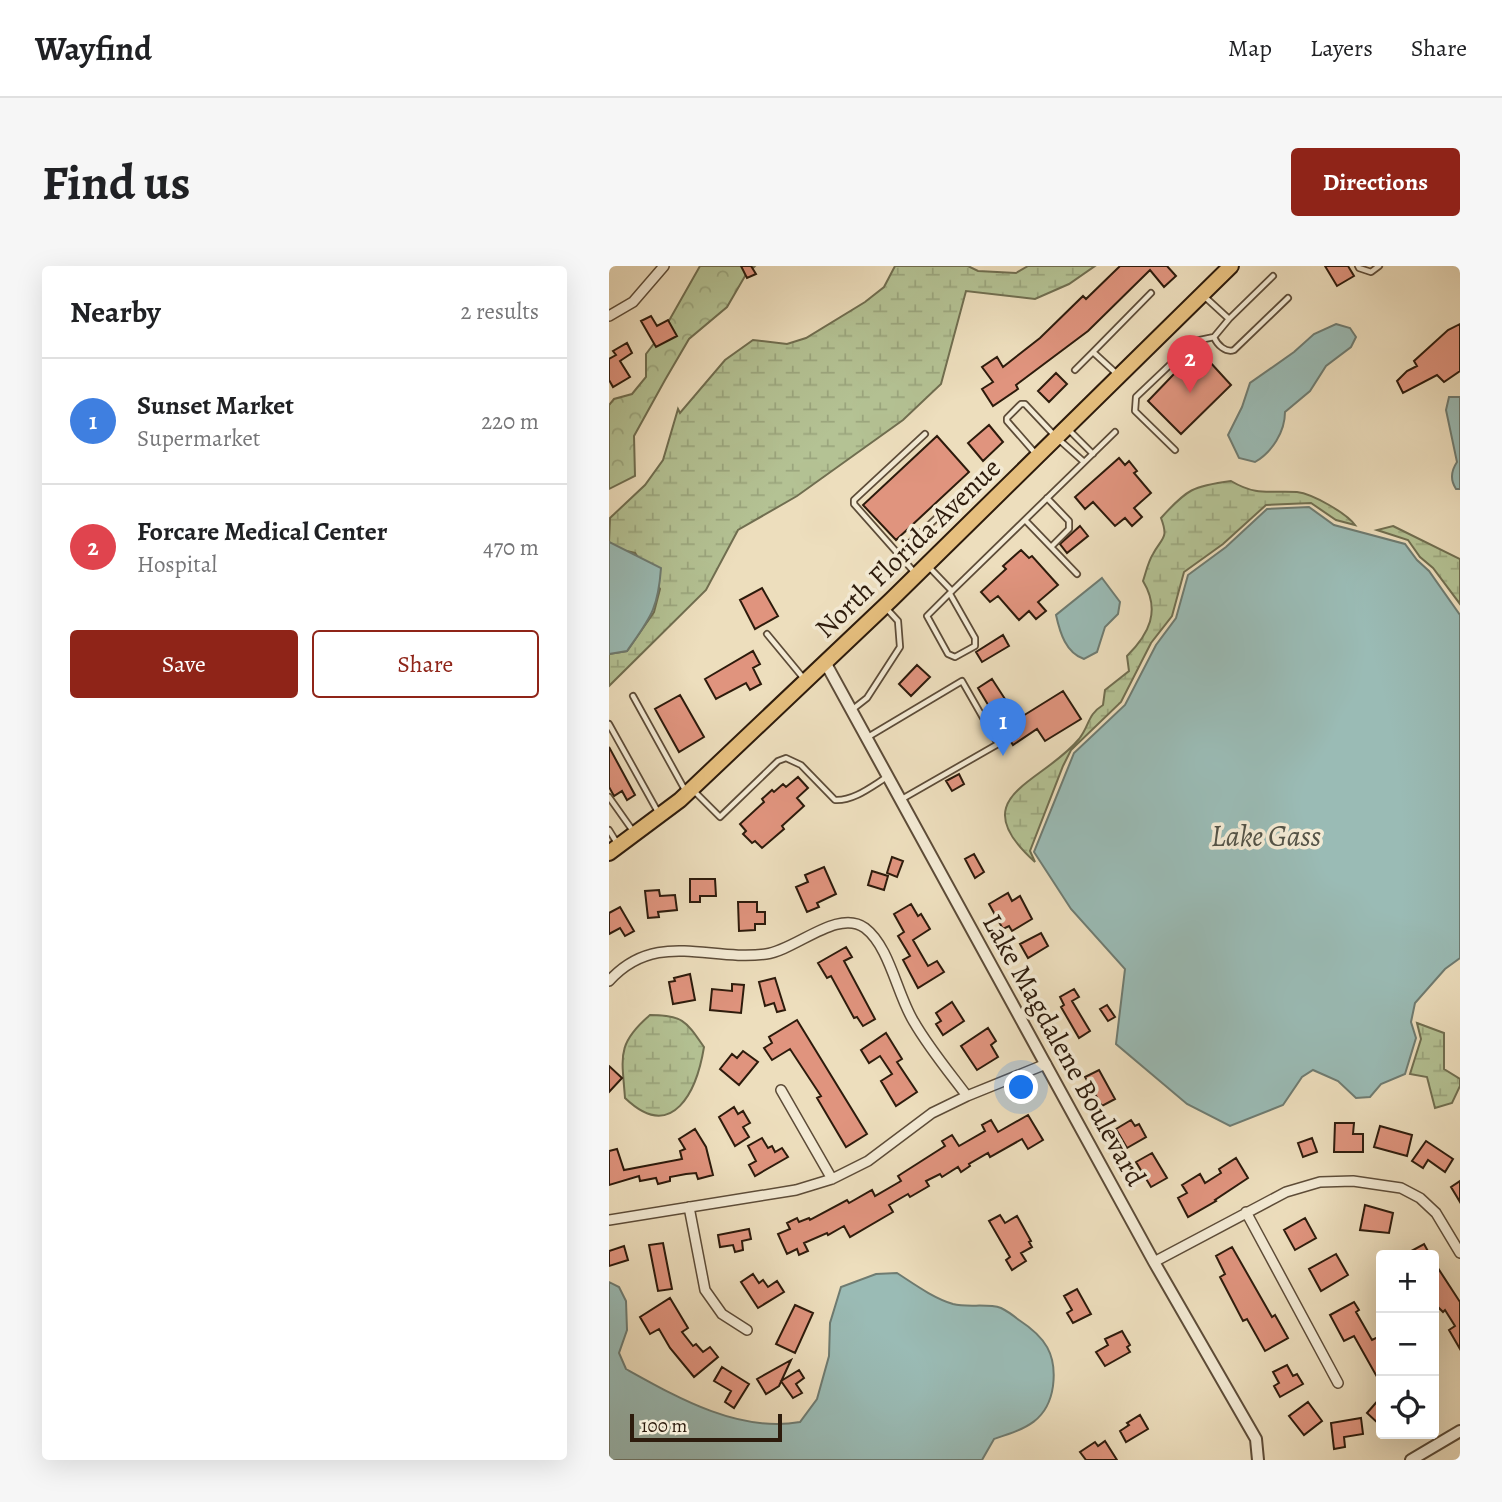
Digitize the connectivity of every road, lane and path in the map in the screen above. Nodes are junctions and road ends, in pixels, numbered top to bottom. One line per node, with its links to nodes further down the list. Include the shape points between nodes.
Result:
1 (664, 266): 9 (street, via 633,302)
2 (1231, 266): 7 (main road, North Florida Avenue)
3 (1358, 266): 4 (lane, via 1371,272)
4 (1379, 266)
5 (1273, 276): 10 (lane)
6 (1151, 293): 12 (lane)
7 (1202, 294): 10 (lane); 14 (main road, North Florida Avenue)
8 (1288, 298): 11 (lane, via 1234,350 1225,351)
9 (609, 316)
10 (1229, 319): 11 (lane)
11 (1214, 337): 18 (lane, via 1195,341 1136,397 1135,411)
12 (1093, 352): 13 (lane); 14 (lane)
13 (1075, 370)
14 (1119, 376): 15 (main road, North Florida Avenue)
15 (1061, 432): 19 (lane); 20 (main road, North Florida Avenue); 20 (lane, via 1025,404 1007,418); 21 (lane)
16 (1115, 432): 19 (lane)
17 (925, 434): 26 (lane, via 853,500)
18 (1175, 450)
19 (1093, 454): 21 (lane)
20 (1038, 456): 27 (main road, North Florida Avenue)
21 (1084, 462): 23 (lane)
22 (972, 485): 26 (lane)
23 (1048, 498): 24 (lane); 25 (lane, via 1069,521 1069,529)
24 (1025, 520): 25 (lane); 29 (lane)
25 (1051, 547): 28 (lane)
26 (898, 554): 27 (lane)
27 (922, 570): 29 (lane); 30 (main road, North Florida Avenue)
28 (1077, 575)
29 (951, 592): 29 (lane, via 927,616 955,657 975,646 975,638)
30 (884, 606): 32 (main road, North Florida Avenue); 35 (lane, via 898,621 900,647 867,698)
31 (767, 634): 33 (lane)
32 (825, 662): 33 (main road, North Florida Avenue); 35 (street, Lake Magdalene Boulevard)
33 (806, 680): 43 (main road, North Florida Avenue)
34 (633, 696): 43 (lane)
35 (852, 710): 41 (street, Lake Magdalene Boulevard)
36 (988, 713): 37 (lane)
37 (982, 717): 40 (lane); 41 (lane, via 962,681)
38 (609, 724): 46 (lane)
39 (998, 729): 40 (lane)
40 (992, 734): 45 (lane, via 998,744)
41 (867, 738): 42 (street, Lake Magdalene Boulevard)
42 (888, 776): 43 (lane, via 844,801 835,800 801,765 786,758 720,817); 45 (street, Lake Magdalene Boulevard)
43 (689, 791): 46 (main road, North Florida Avenue)
44 (609, 797): 48 (lane)
45 (901, 799): 51 (street, Lake Magdalene Boulevard)
46 (660, 816): 48 (main road, North Florida Avenue)
47 (609, 830): 49 (lane)
48 (636, 834): 49 (main road, North Florida Avenue)
49 (614, 850)
50 (609, 981): 53 (street, via 633,962 655,953 678,949 740,956 768,954 792,947 830,925 862,925 876,938 913,1021)
51 (1046, 1064): 53 (street); 59 (street, Lake Magdalene Boulevard)
52 (781, 1090): 54 (street)
53 (967, 1096): 54 (street, via 932,1113 868,1161)
54 (832, 1179): 55 (street, via 796,1190)
55 (689, 1207): 57 (street); 60 (street, via 705,1290 723,1314)
56 (1246, 1212): 58 (street, via 1286,1192 1320,1182 1401,1188 1436,1213); 59 (street); 61 (street)
57 (609, 1220)
58 (1460, 1253)
59 (1154, 1262): 63 (street, Lake Magdalene Boulevard, via 1256,1439)
60 (747, 1330)
61 (1338, 1382)
62 (1460, 1431): 64 (street)
63 (1258, 1460)
64 (1411, 1460)

